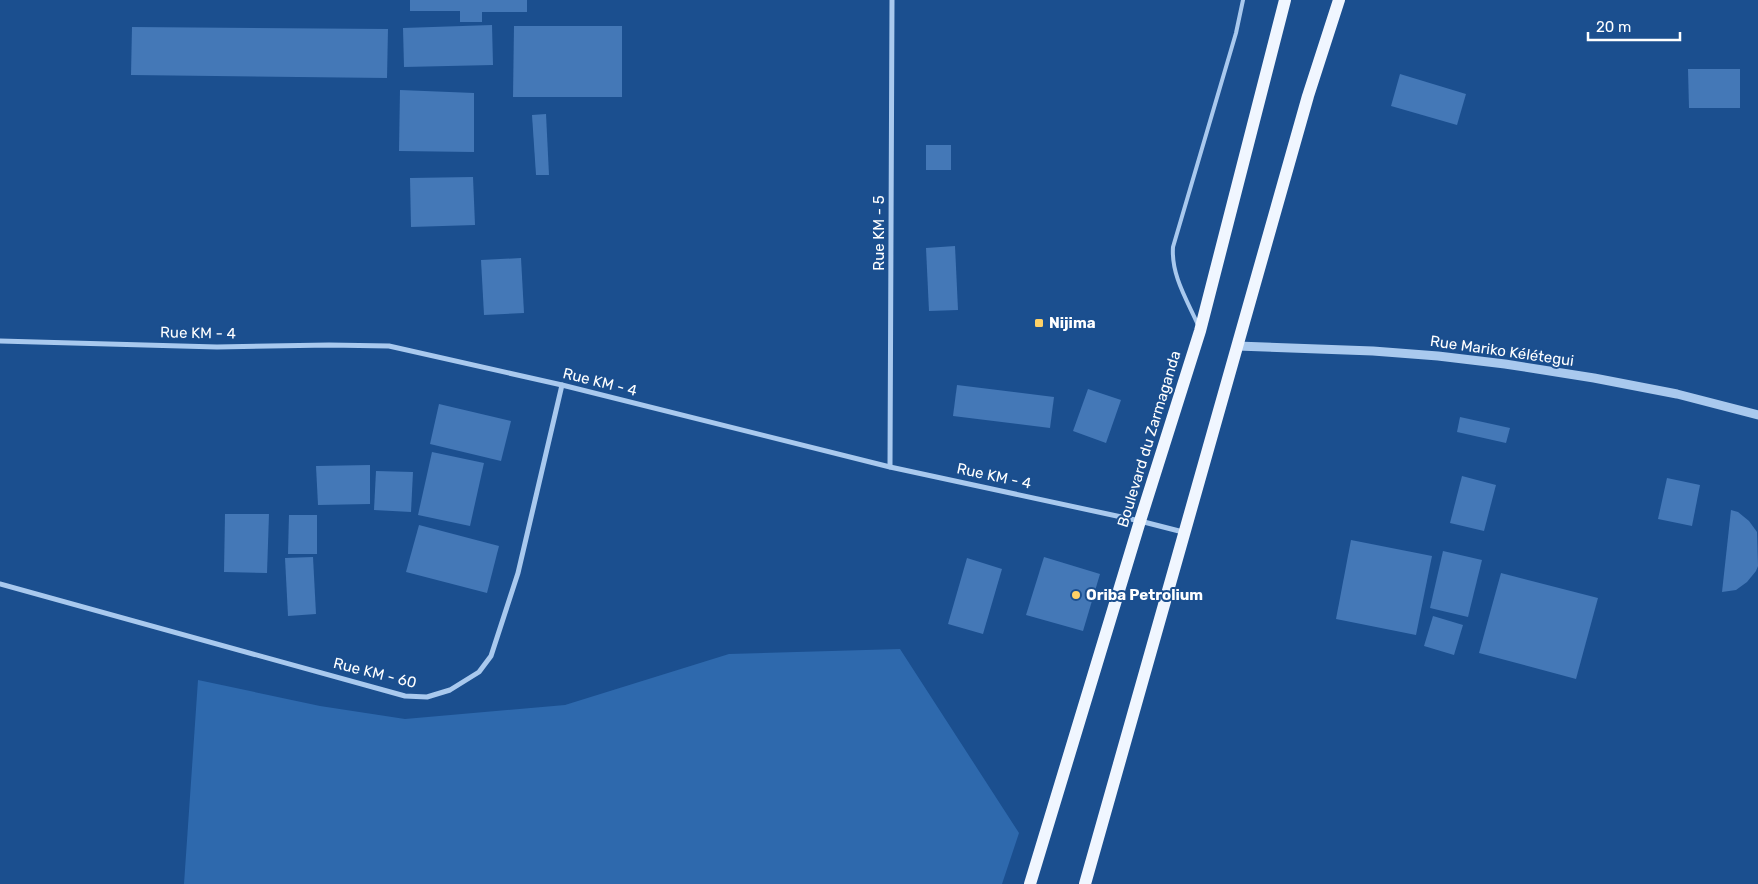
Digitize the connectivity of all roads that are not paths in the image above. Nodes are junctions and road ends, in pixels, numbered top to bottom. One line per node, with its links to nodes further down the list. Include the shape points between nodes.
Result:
1 (892, 0): 10 (street, Rue KM - 5)
2 (1243, 0): 5 (lane, via 1236,34 1173,247 1172,261 1177,278)
3 (1285, 0): 5 (main road, Boulevard du Zarmaganda)
4 (1339, 0): 7 (main road, via 1308,96)
5 (1200, 331): 11 (main road, Boulevard du Zarmaganda)
6 (0, 341): 8 (street, Rue KM - 4, via 217,347 389,346)
7 (1237, 346): 9 (street, Rue Mariko Kélétegui, via 1382,352 1505,364 1677,394); 12 (main road)
8 (562, 385): 10 (street, Rue KM - 4); 13 (street, Rue KM - 60, via 518,573 491,656 478,672 450,690 428,698 405,696)
9 (1758, 415)
10 (890, 466): 11 (street, Rue KM - 4)
11 (1140, 521): 12 (street, Rue KM - 4); 15 (main road, Boulevard du Zarmaganda)
12 (1184, 532): 14 (main road)
13 (0, 584)
14 (1086, 883)
15 (1030, 884)

